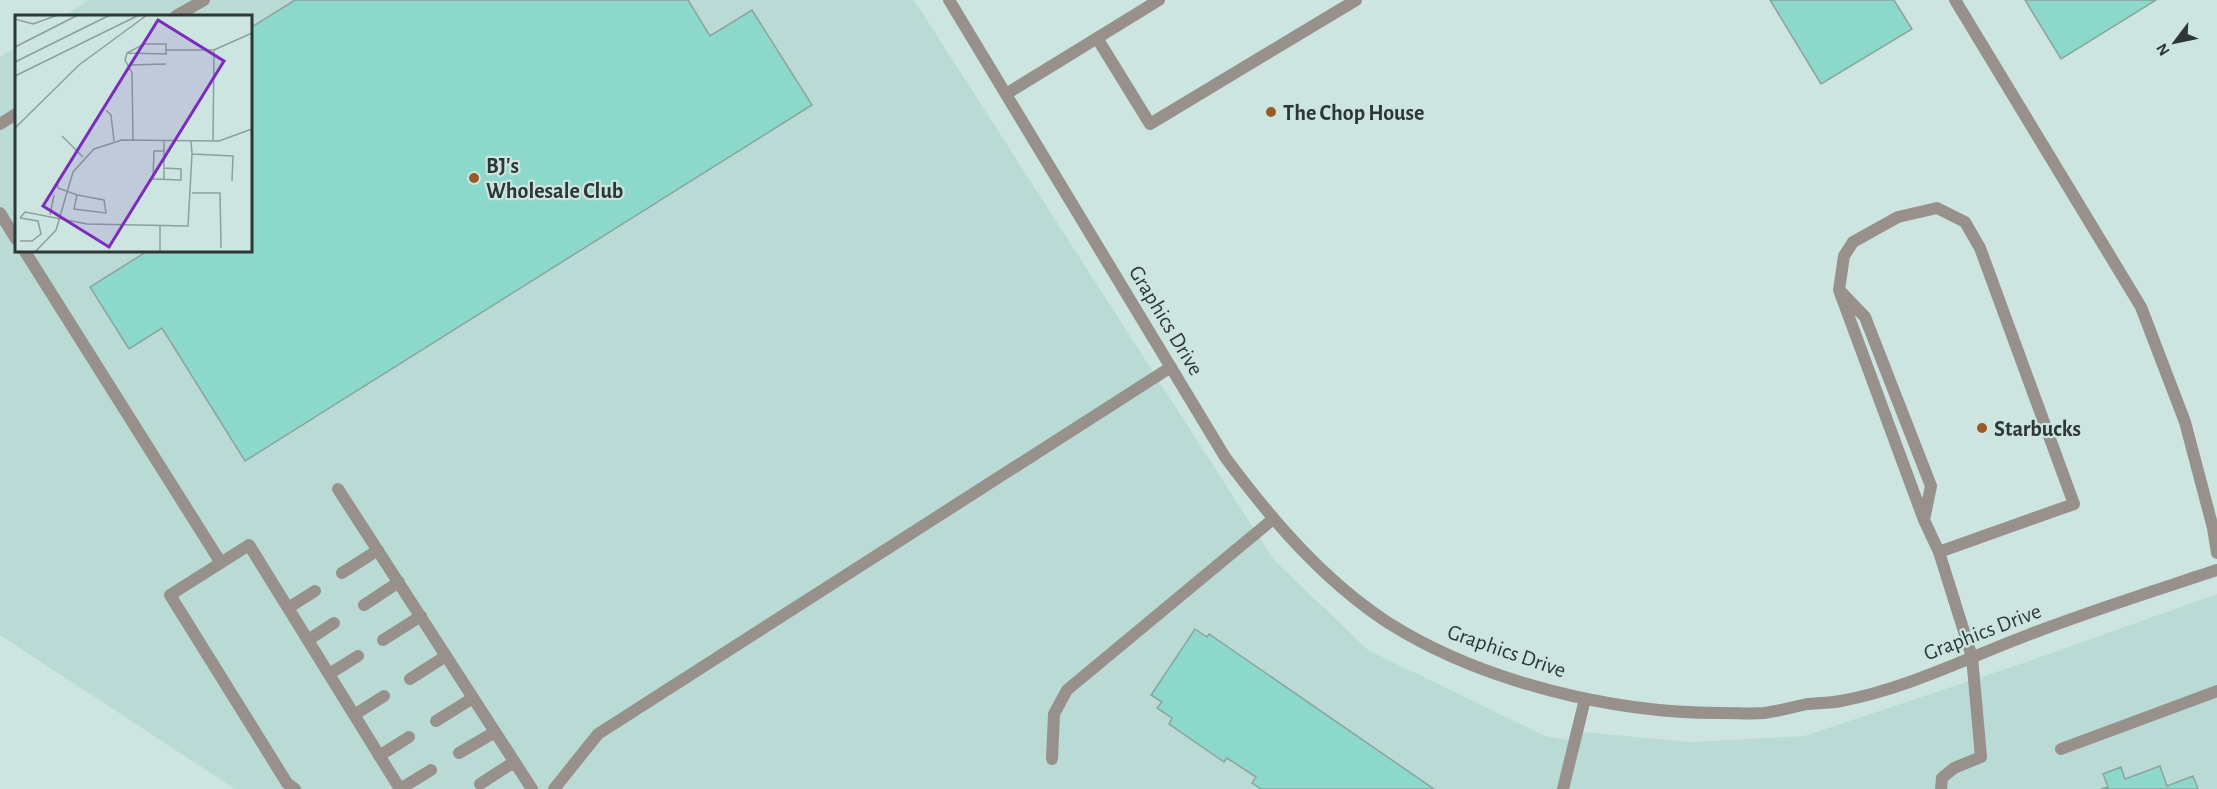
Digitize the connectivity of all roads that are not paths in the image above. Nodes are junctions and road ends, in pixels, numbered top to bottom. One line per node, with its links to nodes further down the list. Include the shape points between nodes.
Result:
1 (204, 0): 6 (street)
2 (949, 0): 8 (street, Graphics Drive)
3 (1159, 0): 7 (street)
4 (1356, 0): 7 (street, via 1150,124)
5 (1955, 0): 21 (street, via 2141,307 2185,422)
6 (178, 15)
7 (1097, 38): 8 (street)
8 (1006, 94): 15 (street, Graphics Drive)
9 (15, 115): 10 (street)
10 (0, 124)
11 (0, 213): 12 (street)
12 (15, 237)
13 (25, 252): 22 (street)
14 (1839, 290): 18 (street); 18 (street, via 1865,317 1931,486); 20 (street, via 1844,256 1853,242 1898,217 1937,208 1965,222 1980,248 2074,504)
15 (1171, 367): 17 (street, Graphics Drive, via 1225,457); 56 (street, via 598,734)
16 (338, 489): 19 (street)
17 (1273, 519): 41 (street, Graphics Drive, via 1339,585 1387,622 1452,657); 49 (street, via 1066,690 1054,714)
18 (1924, 520): 20 (street)
19 (378, 550): 24 (street); 25 (street)
20 (1939, 552): 35 (street)
21 (2217, 553)
22 (221, 563): 28 (street, via 249,545); 53 (street, via 170,595 287,783)
23 (2217, 570): 35 (street, Graphics Drive)
24 (342, 573)
25 (399, 582): 27 (street); 29 (street)
26 (315, 591): 28 (street)
27 (364, 605)
28 (288, 608): 31 (street)
29 (421, 616): 32 (street); 34 (street)
30 (334, 623): 31 (street)
31 (308, 640): 36 (street)
32 (383, 640)
33 (358, 656): 36 (street)
34 (446, 656): 37 (street); 40 (street)
35 (1972, 657): 41 (street, Graphics Drive, via 1905,683 1842,700 1763,713 1651,710); 58 (street, via 1981,757 1954,768 1942,778)
36 (328, 674): 42 (street)
37 (410, 679)
38 (2217, 691): 46 (street)
39 (384, 696): 42 (street)
40 (473, 698): 43 (street); 44 (street)
41 (1585, 699): 57 (street)
42 (354, 715): 48 (street)
43 (436, 721)
44 (495, 732): 47 (street); 50 (street)
45 (409, 737): 48 (street)
46 (2061, 749)
47 (459, 753)
48 (379, 756): 54 (street)
49 (1052, 759)
50 (514, 762): 52 (street); 55 (street)
51 (431, 770): 54 (street)
52 (480, 784)
53 (295, 789)
54 (400, 789)
55 (532, 789)
56 (554, 789)
57 (1563, 789)
58 (1941, 789)

